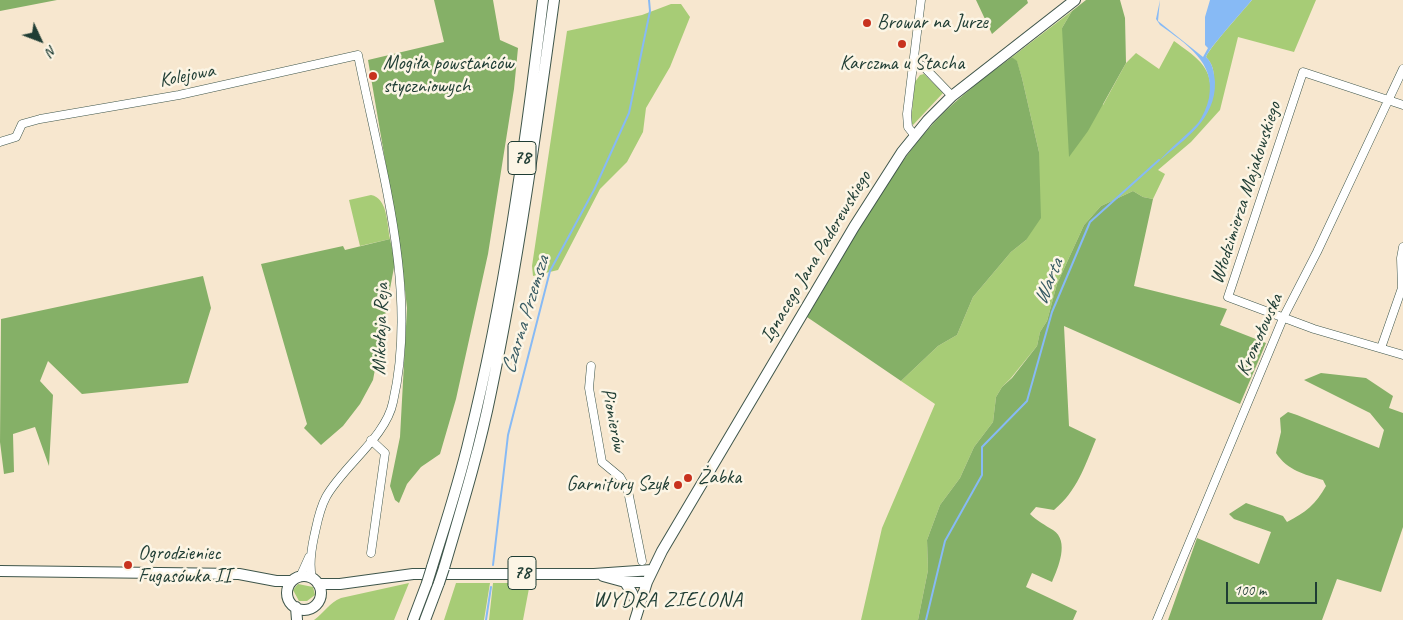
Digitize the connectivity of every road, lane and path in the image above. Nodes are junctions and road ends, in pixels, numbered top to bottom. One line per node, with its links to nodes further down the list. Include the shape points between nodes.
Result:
1 (922, 0): 6 (street)
2 (1075, 0): 8 (main road, Ignacego Jana Paderewskiego)
3 (554, 3): 24 (main road, 78, via 506,318)
4 (543, 4): 26 (main road, 78, via 513,223 495,320 469,440)
5 (358, 55): 12 (street, Kolejowa, via 179,95 22,124 16,137); 18 (street, Mikołaja Reja, via 397,249 402,314 393,404)
6 (913, 62): 8 (street, via 923,66); 11 (street, via 907,123)
7 (1403, 68): 9 (street, Kromołowska)
8 (952, 96): 11 (main road, Ignacego Jana Paderewskiego)
9 (1389, 100): 10 (street); 14 (street, Kromołowska); 14 (street, Włodzimierza Majakowskiego, via 1303,72 1228,297)
10 (1403, 105)
11 (915, 136): 22 (main road, Ignacego Jana Paderewskiego, via 863,212)
12 (0, 142)
13 (1403, 247): 15 (street, via 1402,288)
14 (1284, 316): 15 (street, via 1314,329); 43 (street, Kromołowska)
15 (1381, 348): 16 (street)
16 (1403, 355)
17 (590, 366): 21 (street, Pionierów, via 589,388 602,462 620,477 628,491)
18 (371, 440): 19 (street, Mikołaja Reja, via 326,497 317,520); 20 (street, via 385,453)
19 (311, 553): 28 (street, Mikołaja Reja); 29 (street, Mikołaja Reja)
20 (371, 553)
21 (642, 561)
22 (652, 570): 25 (main road); 32 (main road, Ignacego Jana Paderewskiego)
23 (0, 571): 27 (main road, via 239,574)
24 (447, 571): 25 (main road, 78); 26 (main road, 78); 41 (main road, 78, bridge)
25 (594, 574): 31 (main road, 78)
26 (428, 575): 30 (main road, 78); 40 (main road, 78)
27 (263, 579): 28 (main road); 33 (main road)
28 (296, 579): 29 (main road, 78); 33 (main road)
29 (315, 581): 30 (main road, 78); 34 (main road)
30 (351, 582): 34 (main road, 78)
31 (625, 582): 32 (main road); 36 (main road)
32 (647, 582): 36 (main road, Ignacego Jana Paderewskiego)
33 (288, 595): 35 (main road)
34 (320, 596): 37 (main road, 78)
35 (296, 608): 37 (main road); 38 (main road)
36 (638, 608): 42 (main road, Ignacego Jana Paderewskiego)
37 (308, 609): 39 (main road)
38 (297, 620)
39 (306, 620)
40 (414, 620)
41 (425, 620)
42 (635, 620)
43 (1157, 620)

